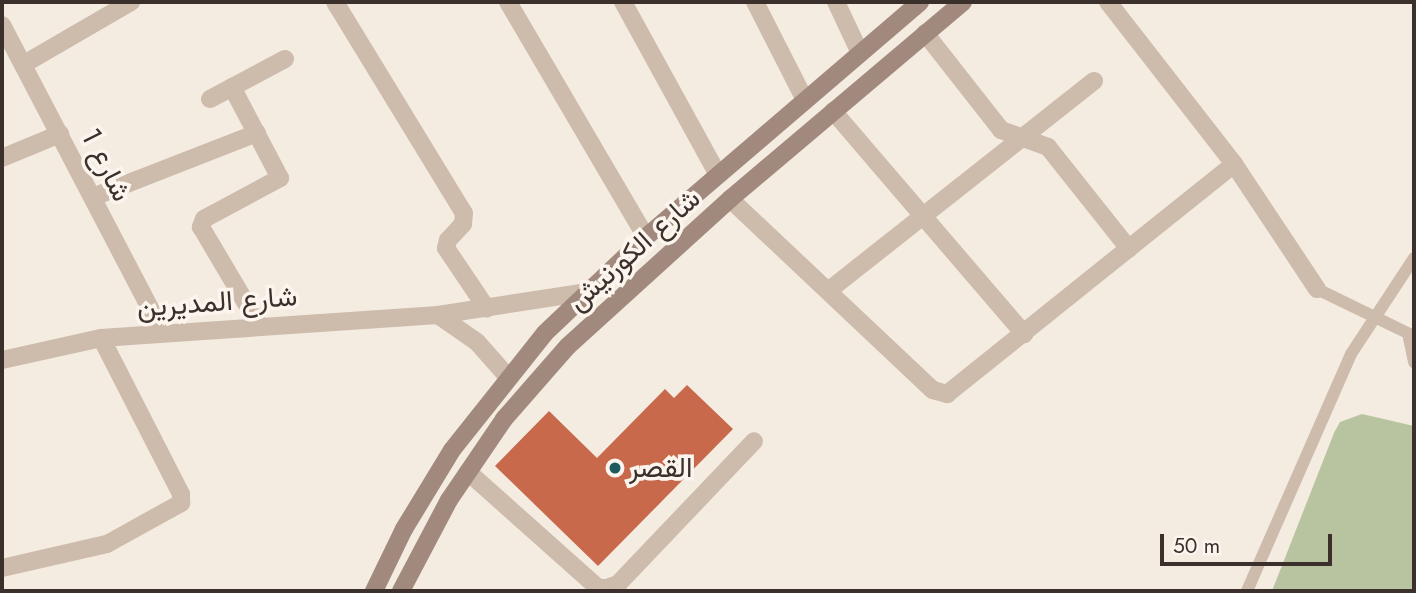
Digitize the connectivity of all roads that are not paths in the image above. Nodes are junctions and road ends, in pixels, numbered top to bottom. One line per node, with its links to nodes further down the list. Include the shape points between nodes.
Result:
1 (131, 2): 14 (street)
2 (335, 2): 35 (street, via 464,213 463,224 446,248)
3 (508, 2): 29 (street)
4 (623, 2): 25 (street)
5 (755, 2): 18 (street)
6 (836, 2): 12 (street)
7 (920, 2): 12 (street, شارع الكورنيش)
8 (962, 2): 11 (street, شارع الكورنيش)
9 (1108, 2): 24 (street)
10 (2, 25): 14 (street, شارع 1)
11 (925, 33): 19 (street, شارع الكورنيش); 22 (street, via 1001,130)
12 (860, 53): 18 (street, شارع الكورنيش)
13 (285, 59): 16 (street)
14 (24, 64): 21 (street, شارع 1)
15 (1094, 81): 22 (street)
16 (232, 87): 17 (street); 20 (street)
17 (210, 100)
18 (806, 100): 25 (street, شارع الكورنيش)
19 (834, 111): 27 (street, شارع الكورنيش); 28 (street)
20 (257, 132): 26 (street); 38 (street, via 279,171 279,182 208,216 201,227)
21 (60, 134): 23 (street); 26 (street, شارع 1)
22 (1021, 138): 28 (street); 30 (street, via 1048,147)
23 (2, 158)
24 (1234, 164): 30 (street); 32 (street)
25 (718, 175): 29 (street, شارع الكورنيش)
26 (93, 197): 39 (street, شارع 1)
27 (730, 199): 33 (street); 47 (street, شارع الكورنيش, via 568,346 504,419)
28 (923, 216): 33 (street); 40 (street)
29 (646, 237): 34 (street, شارع الكورنيش)
30 (1129, 249): 40 (street)
31 (1414, 258): 37 (lane)
32 (1317, 289): 37 (lane)
33 (828, 290): 40 (street, via 939,393 954,390)
34 (586, 292): 35 (street, شارع المديرين); 45 (street, شارع الكورنيش)
35 (487, 309): 36 (street, شارع المديرين)
36 (438, 314): 38 (street, شارع المديرين); 45 (street, via 477,342)
37 (1372, 319): 41 (lane); 51 (lane, via 1351,354)
38 (259, 325): 39 (street, شارع المديرين)
39 (162, 331): 42 (street, شارع المديرين)
40 (1024, 334)
41 (1412, 337): 44 (lane)
42 (101, 338): 43 (street, شارع المديرين); 48 (street, via 181,494 181,503 107,544)
43 (2, 360)
44 (1414, 362)
45 (507, 376): 49 (street, شارع الكورنيش, via 427,489)
46 (754, 441): 47 (street, via 618,584 607,588 598,588)
47 (468, 472): 50 (street, شارع الكورنيش)
48 (2, 568)
49 (374, 591)
50 (401, 591)
51 (1247, 591)

